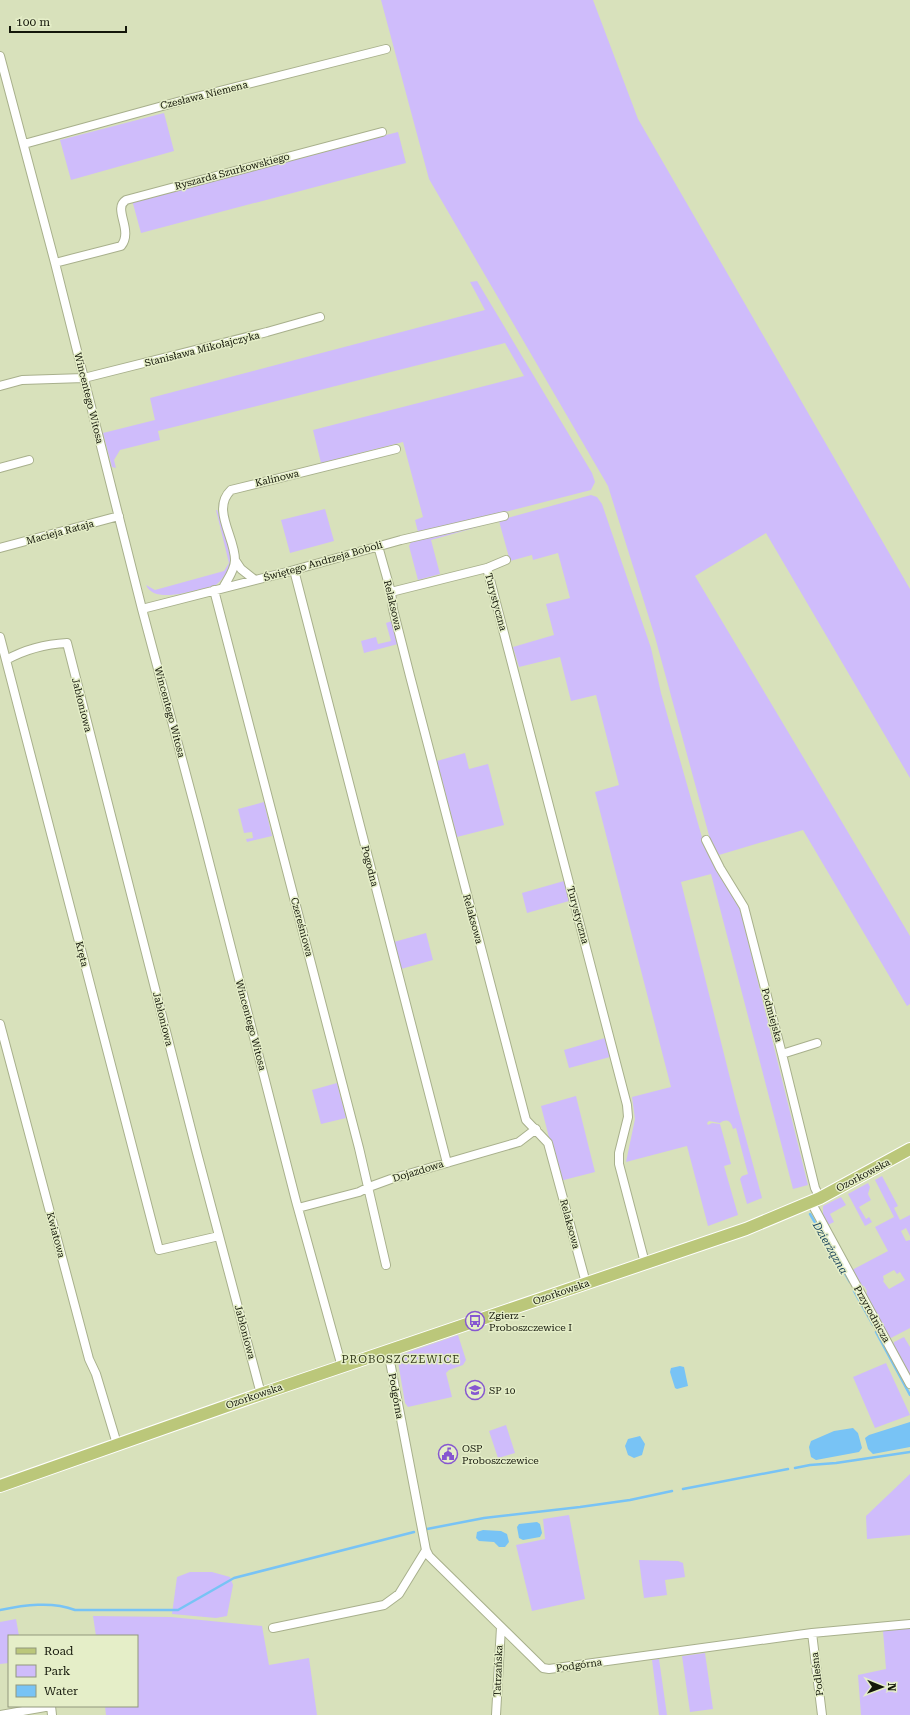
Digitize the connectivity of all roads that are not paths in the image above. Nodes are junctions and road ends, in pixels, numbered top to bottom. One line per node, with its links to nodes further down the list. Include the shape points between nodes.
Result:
1 (386, 49): 4 (street, Czesława Niemena)
2 (0, 56): 4 (street, Wincentego Witosa)
3 (382, 132): 5 (street, Ryszarda Szurkowskiego, via 126,200 122,202 121,207 126,229 124,242 117,248)
4 (24, 144): 5 (street, Wincentego Witosa)
5 (55, 263): 7 (street, Wincentego Witosa)
6 (320, 317): 7 (street, Stanisława Mikołajczyka)
7 (84, 378): 8 (street, Stanisława Mikołajczyka, via 22,380); 12 (street, Wincentego Witosa)
8 (0, 386)
9 (396, 449): 16 (street, Kalinowa, via 231,490 224,496 222,506)
10 (29, 460): 11 (street)
11 (0, 468)
12 (119, 516): 15 (street, Macieja Rataja); 24 (street, Wincentego Witosa)
13 (504, 516): 14 (street, Świętego Andrzeja Boboli)
14 (378, 546): 19 (street, Świętego Andrzeja Boboli); 23 (street, Relaksowa)
15 (0, 548)
16 (235, 560): 20 (street, Kalinowa, via 241,569); 21 (street, via 229,578)
17 (506, 560): 18 (street)
18 (487, 568): 23 (street); 38 (street, Turystyczna, via 627,1105 628,1118 619,1153 619,1164)
19 (294, 570): 20 (street, Świętego Andrzeja Boboli); 33 (street, Pogodna)
20 (255, 580): 21 (street, Świętego Andrzeja Boboli)
21 (222, 588): 22 (street, Świętego Andrzeja Boboli)
22 (214, 590): 24 (street, Świętego Andrzeja Boboli); 34 (street, Czereśniowa)
23 (391, 592): 31 (street, Relaksowa, via 410,676 526,1120)
24 (142, 609): 36 (street, Wincentego Witosa)
25 (0, 637): 26 (street)
26 (6, 660): 37 (street, Kręta, via 158,1250); 37 (street, Jabłoniowa, via 23,652 66,643)
27 (706, 840): 30 (street, Podmiejska, via 744,907)
28 (0, 1024): 45 (street, Kwiatowa, via 87,1351)
29 (817, 1043): 30 (street)
30 (782, 1054): 35 (street, Podmiejska)
31 (536, 1129): 33 (street, Dojazdowa, via 519,1142); 40 (street, Relaksowa, via 548,1143)
32 (910, 1150): 35 (main road, Ozorkowska)
33 (447, 1163): 34 (street, Dojazdowa)
34 (369, 1187): 36 (street, Dojazdowa); 39 (street, Czereśniowa)
35 (816, 1200): 38 (main road, Ozorkowska, via 760,1224); 43 (street, Przyrodnicza)
36 (298, 1208): 42 (street, Wincentego Witosa)
37 (219, 1236): 44 (street, Jabłoniowa)
38 (645, 1263): 40 (main road, Ozorkowska)
39 (386, 1265)
40 (586, 1284): 41 (main road, Ozorkowska)
41 (388, 1351): 42 (main road, Ozorkowska); 47 (street, Podgórna)
42 (342, 1367): 44 (main road, Ozorkowska)
43 (910, 1384)
44 (261, 1394): 45 (main road, Ozorkowska)
45 (117, 1444): 46 (main road, Ozorkowska)
46 (0, 1486)
47 (426, 1550): 49 (street, Podgórna, via 429,1556); 50 (street, via 398,1594 384,1605)
48 (910, 1624): 51 (street, Podgórna)
49 (501, 1627): 51 (street, Podgórna, via 543,1668 549,1669); 54 (street, Tatrzańska)
50 (273, 1628)
51 (812, 1633): 55 (street, Podleśna)
52 (45, 1707): 53 (street)
53 (0, 1715)
54 (496, 1715)
55 (822, 1715)

